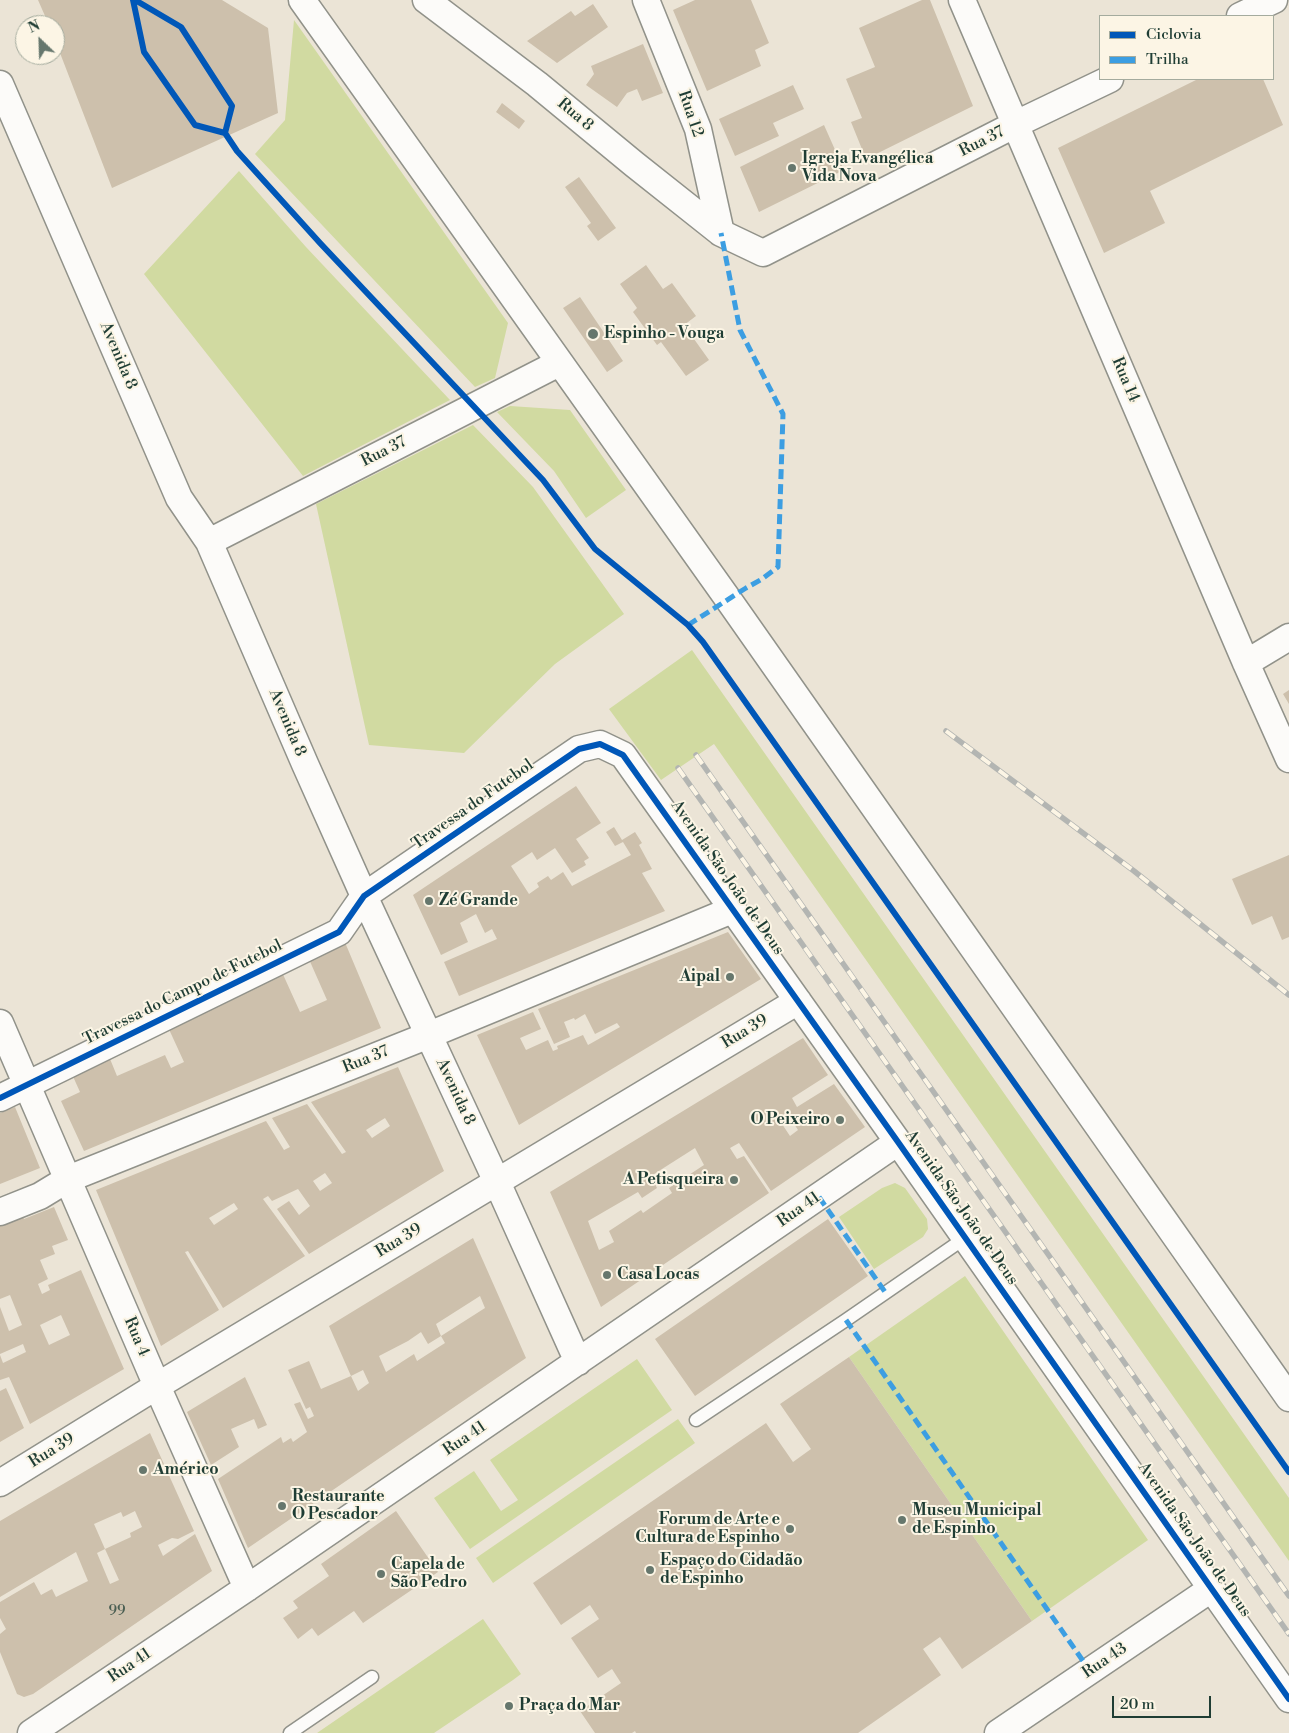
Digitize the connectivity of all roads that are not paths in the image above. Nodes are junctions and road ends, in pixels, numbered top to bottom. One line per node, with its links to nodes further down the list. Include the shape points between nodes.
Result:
1 (302, 0): 11 (street)
2 (426, 0): 10 (street, Rua 8, via 537,84)
3 (646, 0): 10 (street, Rua 12, via 698,129)
4 (962, 0): 9 (street, Rua 14)
5 (1274, 0): 6 (street)
6 (1242, 15)
7 (1108, 80): 9 (street, Rua 37)
8 (0, 84): 12 (street, Avenida 8, via 179,498)
9 (1016, 124): 10 (street, Rua 37, via 763,254); 14 (street, Rua 14)
10 (721, 233)
11 (559, 364): 12 (street, Rua 37); 31 (street)
12 (209, 542): 17 (street, Avenida 8)
13 (1289, 637): 14 (street)
14 (1246, 663): 16 (street, Rua 14)
15 (600, 744): 17 (street, Travessa do Futebol, via 579,749); 18 (street, Avenida São João de Deus, via 623,755)
16 (1289, 759)
17 (364, 896): 21 (street, Avenida 8); 22 (street, Travessa do Campo de Futebol, via 339,932)
18 (732, 910): 19 (street, Avenida São João de Deus); 21 (street, Rua 37)
19 (798, 1001): 24 (street, Avenida São João de Deus); 26 (street, Rua 39)
20 (0, 1023): 22 (street, Rua 4)
21 (429, 1035): 25 (street, Rua 37); 26 (street, Avenida 8)
22 (27, 1085): 23 (street, Travessa do Campo de Futebol); 25 (street, Rua 4)
23 (0, 1098)
24 (898, 1142): 28 (street, Avenida São João de Deus); 29 (street, Rua 41)
25 (68, 1179): 27 (street, Rua 37, via 40,1196); 30 (street, Rua 4)
26 (497, 1182): 29 (street, Avenida 8); 30 (street, Rua 39)
27 (0, 1212)
28 (965, 1238): 32 (lane); 35 (street, Avenida São João de Deus)
29 (578, 1362): 34 (street, Rua 41)
30 (157, 1386): 33 (street, Rua 39); 34 (street, Rua 4)
31 (1289, 1398)
32 (696, 1420)
33 (0, 1483)
34 (247, 1588): 38 (street, Rua 41)
35 (1211, 1589): 37 (street, Avenida São João de Deus); 40 (street, Rua 43)
36 (372, 1677): 39 (lane)
37 (1289, 1699)
38 (31, 1733)
39 (290, 1733)
40 (998, 1733)

